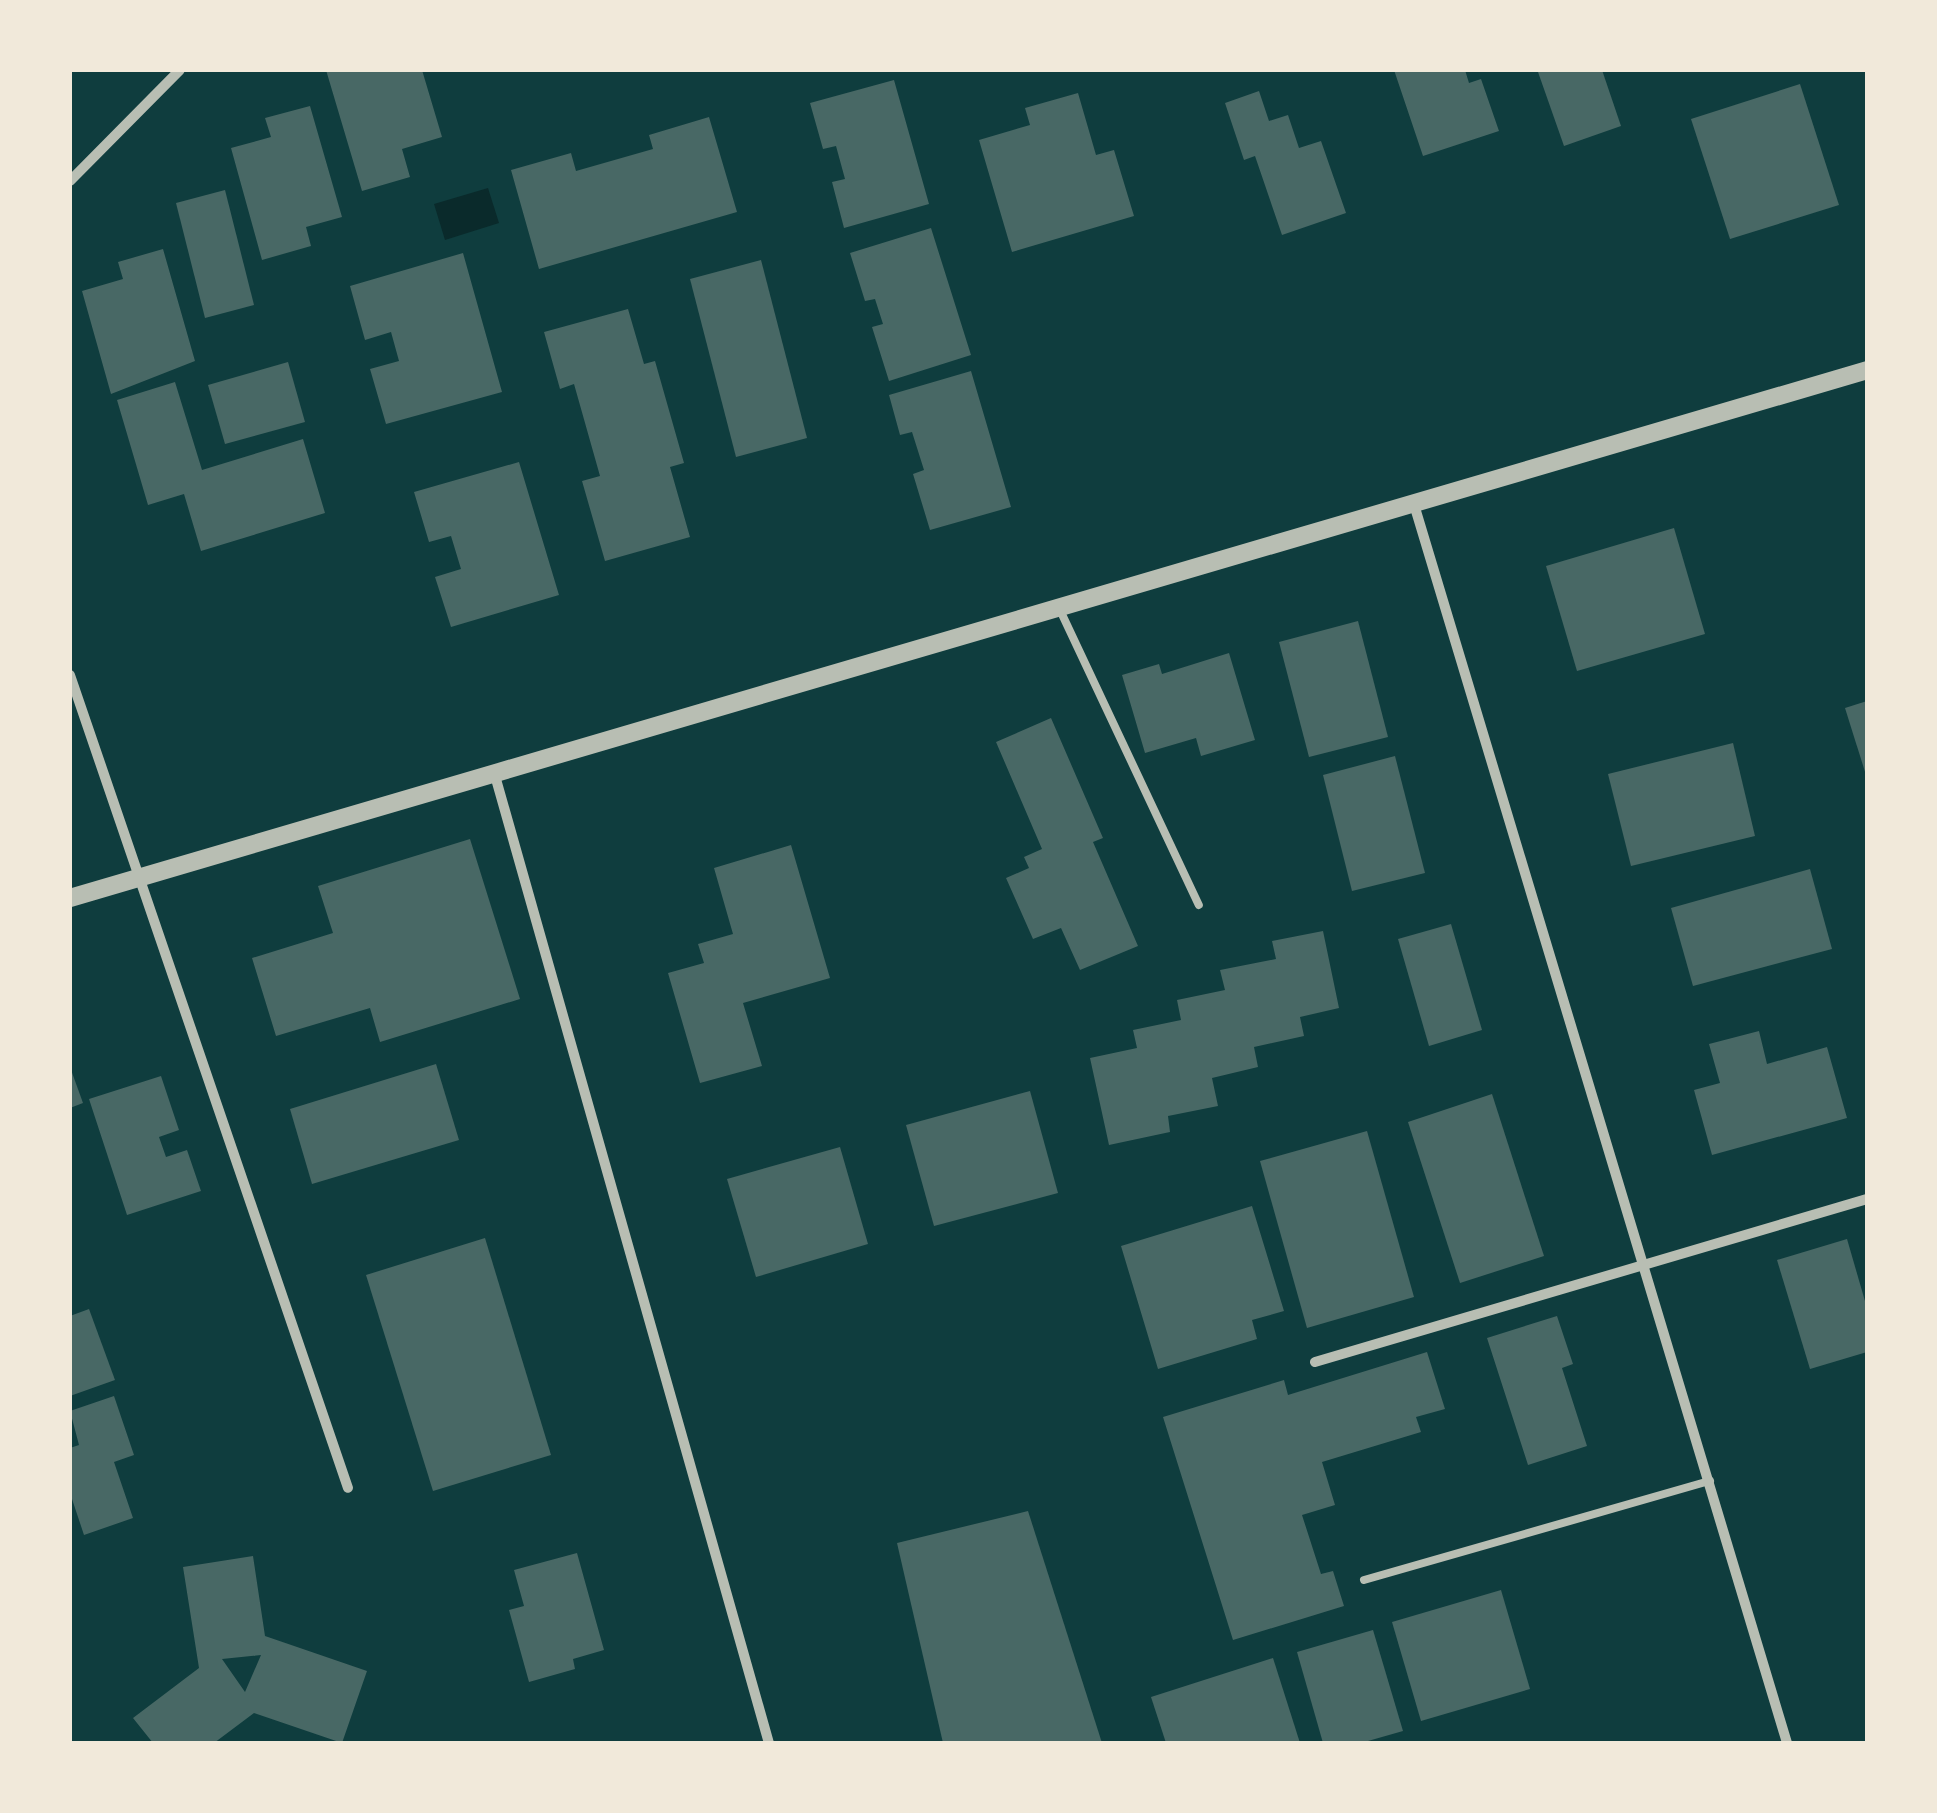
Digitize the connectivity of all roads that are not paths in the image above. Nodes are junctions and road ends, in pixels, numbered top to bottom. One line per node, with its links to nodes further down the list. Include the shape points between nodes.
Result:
1 (180, 70): 2 (street)
2 (70, 182)
3 (1867, 370): 4 (street)
4 (1413, 502): 5 (street); 12 (street)
5 (1058, 606): 7 (street); 10 (lane)
6 (70, 675): 8 (street)
7 (494, 772): 8 (street); 17 (street)
8 (144, 876): 9 (street); 15 (street)
9 (70, 898)
10 (1199, 905)
11 (1867, 1199): 12 (street)
12 (1644, 1266): 13 (street); 14 (street)
13 (1316, 1362)
14 (1710, 1481): 16 (lane); 18 (street)
15 (348, 1488)
16 (1364, 1580)
17 (769, 1743)
18 (1787, 1743)

